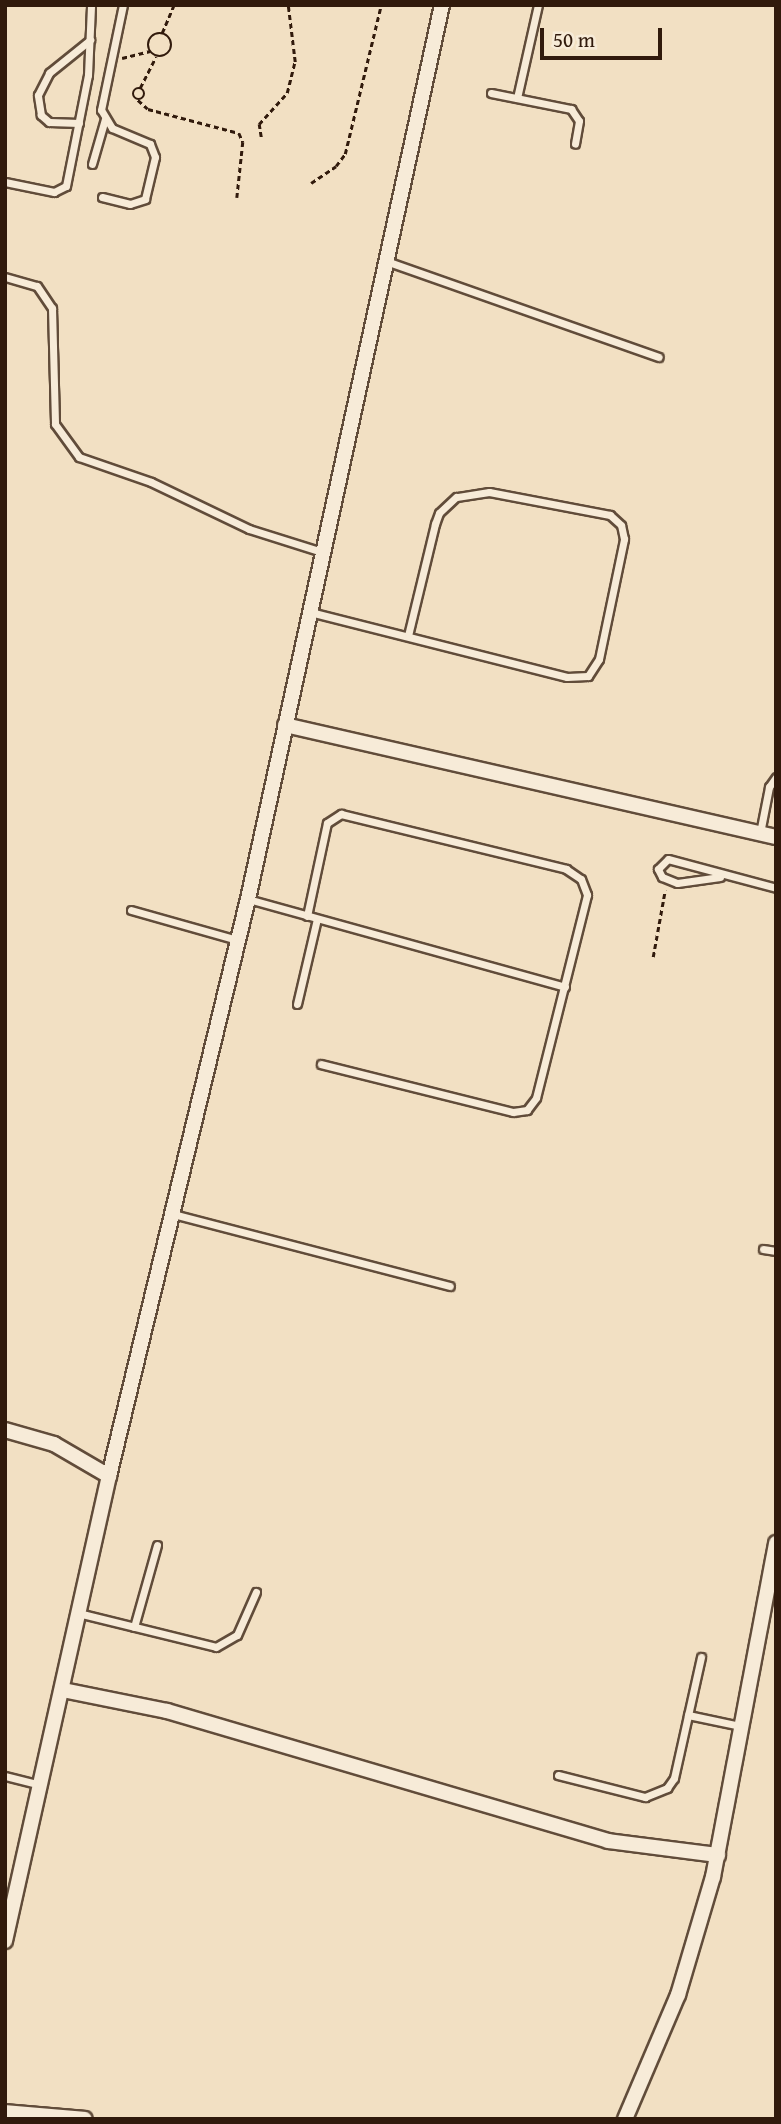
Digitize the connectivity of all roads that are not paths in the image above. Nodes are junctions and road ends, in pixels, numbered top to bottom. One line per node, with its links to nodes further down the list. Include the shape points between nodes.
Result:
1 (91, 5): 5 (lane)
2 (123, 5): 8 (lane, via 101,99)
3 (442, 5): 14 (street)
4 (538, 5): 7 (lane)
5 (90, 40): 9 (lane); 9 (lane, via 49,73 38,95 37,105 49,122)
6 (491, 93): 7 (lane)
7 (517, 98): 10 (lane, via 571,109 579,121)
8 (105, 120): 11 (lane); 13 (lane, via 121,134 150,144 156,152 145,199 135,204)
9 (79, 123): 12 (lane, via 63,190)
10 (575, 144)
11 (92, 164)
12 (5, 182)
13 (102, 197)
14 (385, 260): 16 (lane); 17 (street)
15 (5, 277): 17 (lane, via 37,286 52,308 55,424 79,457 162,487 249,529)
16 (659, 357)
17 (322, 552): 18 (street)
18 (309, 612): 19 (lane); 20 (street)
19 (408, 636): 19 (lane, via 567,677 588,676 599,659 624,540 621,525 610,515 489,492 456,497 439,513 435,524)
20 (285, 725): 22 (street); 26 (street)
21 (776, 777): 22 (lane, via 769,788)
22 (760, 834): 23 (street)
23 (776, 837)
24 (720, 877): 24 (lane, via 688,884 667,880 658,869 668,859); 25 (lane)
25 (776, 888)
26 (248, 899): 28 (lane); 30 (street)
27 (131, 910): 30 (lane)
28 (307, 916): 29 (lane); 31 (lane, via 327,823 341,814 566,869 581,878 587,895)
29 (317, 919): 31 (lane); 32 (lane)
30 (238, 940): 34 (street)
31 (565, 986): 33 (lane, via 536,1098 520,1112)
32 (297, 1004)
33 (321, 1064)
34 (173, 1214): 37 (lane); 39 (street)
35 (763, 1249): 36 (lane)
36 (776, 1251)
37 (450, 1286)
38 (5, 1430): 39 (street, via 64,1448)
39 (108, 1476): 43 (street)
40 (776, 1543): 48 (street)
41 (157, 1545): 44 (lane)
42 (256, 1592): 44 (lane, via 237,1636 228,1644 216,1647)
43 (78, 1613): 44 (lane); 46 (street)
44 (134, 1627)
45 (701, 1657): 47 (lane)
46 (63, 1690): 51 (street); 52 (street, via 167,1712 608,1841)
47 (688, 1715): 48 (lane); 49 (lane, via 674,1778 657,1795 633,1795)
48 (740, 1726): 52 (street)
49 (558, 1775)
50 (5, 1776): 51 (lane)
51 (42, 1785): 53 (street)
52 (718, 1855): 56 (street, via 678,1995)
53 (5, 1941)
54 (5, 2112): 55 (street)
55 (85, 2119)
56 (625, 2119)

